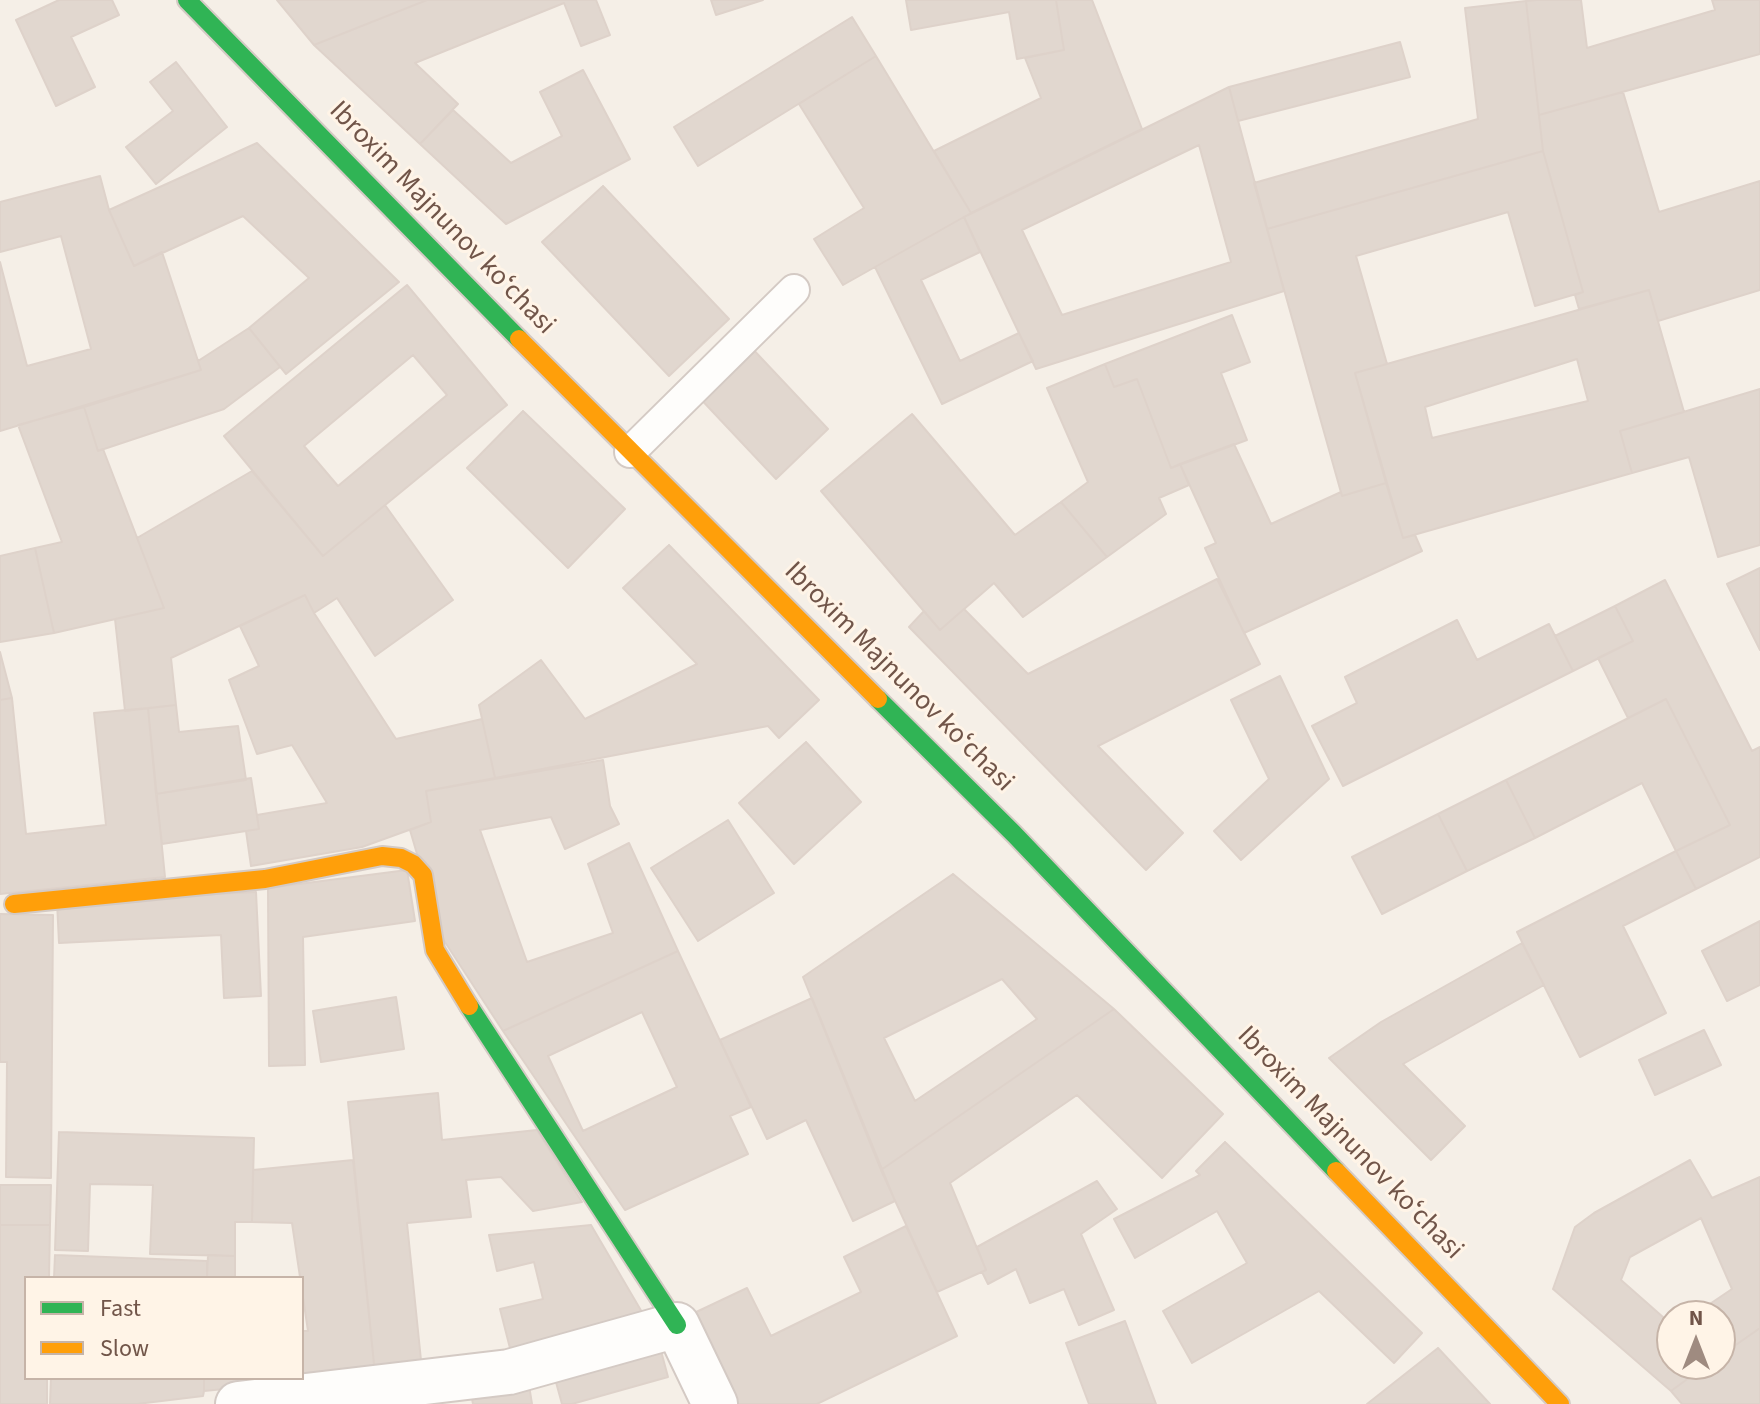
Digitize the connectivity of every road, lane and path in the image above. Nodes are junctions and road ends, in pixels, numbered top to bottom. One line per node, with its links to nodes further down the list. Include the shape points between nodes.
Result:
1 (187, 0): 3 (street, Ibroxim Majnunov koʻchasi)
2 (794, 290): 3 (lane)
3 (630, 452): 8 (street, Ibroxim Majnunov koʻchasi, via 1014,834)
4 (14, 904): 5 (street, via 265,879 382,856 413,864 423,875 435,950 447,973)
5 (677, 1325): 6 (street, via 509,1372); 7 (street)
6 (238, 1404)
7 (715, 1404)
8 (1560, 1404)

